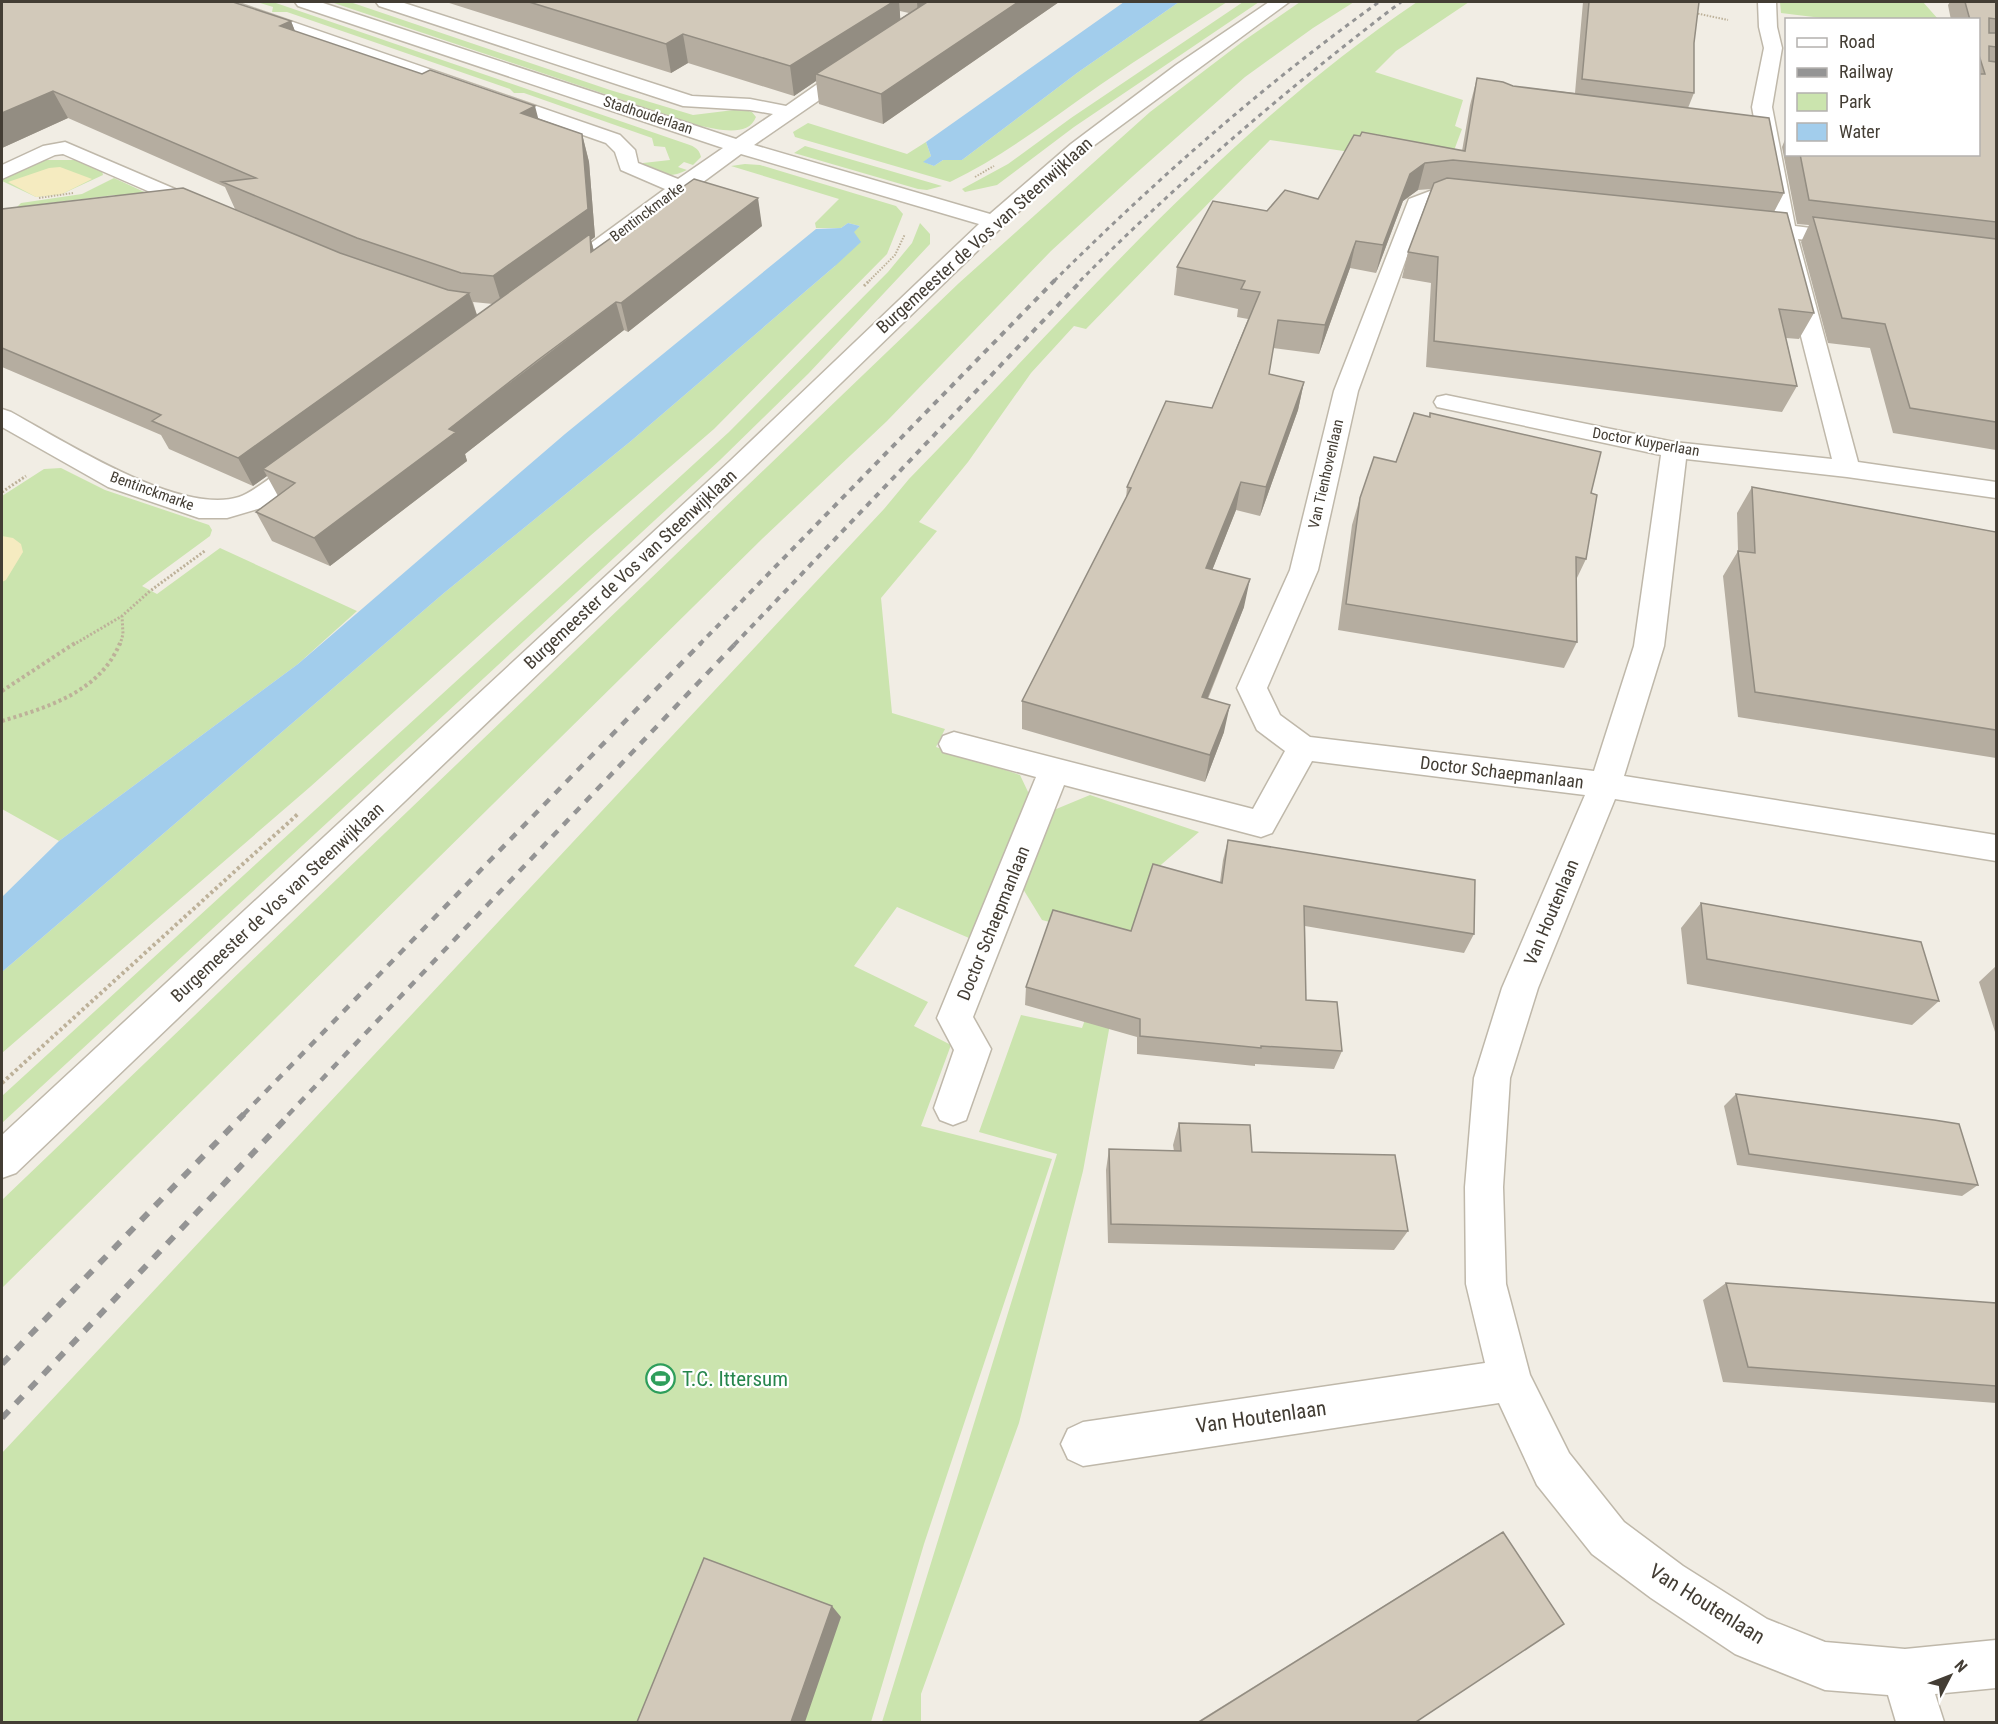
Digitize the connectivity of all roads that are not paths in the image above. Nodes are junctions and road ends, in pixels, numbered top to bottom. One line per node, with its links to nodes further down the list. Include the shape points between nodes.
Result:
1 (220, 2): 15 (street, Stadhouderlaan, via 613,139 625,150 628,166)
2 (304, 2): 13 (street, Stadhouderlaan)
3 (385, 2): 10 (street, Stadhouderlaan, via 690,102 736,102)
4 (1280, 2): 20 (street, Burgemeester de Vos van Steenwijklaan, via 1078,148)
5 (1767, 2): 6 (street)
6 (1768, 27): 7 (street); 8 (street)
7 (1785, 28)
8 (1772, 48): 12 (street, via 1762,107)
9 (872, 55): 10 (street, Bentinckmarke)
10 (787, 112): 13 (street, Bentinckmarke)
11 (1745, 135): 12 (street)
12 (1768, 138): 22 (street)
13 (740, 146): 15 (street, Bentinckmarke); 20 (street, Stadhouderlaan)
14 (2, 173): 16 (street, via 50,150 65,148)
15 (680, 187): 24 (street, Bentinckmarke)
16 (180, 198): 17 (street); 19 (street)
17 (146, 202)
18 (1495, 203): 32 (street, Van Tienhovenlaan, via 1438,194 1416,203 1346,392 1304,570 1251,688 1268,722)
19 (222, 216)
20 (994, 222): 37 (street, Burgemeester de Vos van Steenwijklaan)
21 (1728, 225): 22 (street)
22 (1785, 231): 23 (street); 29 (street)
23 (1867, 241)
24 (567, 272)
25 (1446, 402): 28 (street, Doctor Kuyperlaan)
26 (2, 417): 27 (street, Bentinckmarke, via 117,481 199,509 227,509 252,502)
27 (329, 446)
28 (1674, 450): 29 (street, Doctor Kuyperlaan); 34 (street, Van Houtenlaan, via 1649,645)
29 (1847, 469): 30 (street, Doctor Kuyperlaan)
30 (1996, 490)
31 (954, 744): 33 (street)
32 (1303, 748): 33 (street, via 1261,824); 34 (street, Doctor Schaepmanlaan)
33 (1054, 771): 36 (street, Doctor Schaepmanlaan, via 955,1018 974,1049)
34 (1605, 785): 35 (street, Doctor Schaepmanlaan); 38 (street, Van Houtenlaan, via 1520,988 1492,1078 1484,1187 1486,1284)
35 (1996, 848)
36 (953, 1108)
37 (2, 1160)
38 (1510, 1380): 39 (street, Van Houtenlaan); 41 (street, Van Houtenlaan, via 1553,1469 1608,1538 1659,1576 1752,1637 1825,1666)
39 (1083, 1444)
40 (1996, 1664): 41 (street, Van Houtenlaan)
41 (1905, 1673): 42 (street)
42 (1920, 1722)

